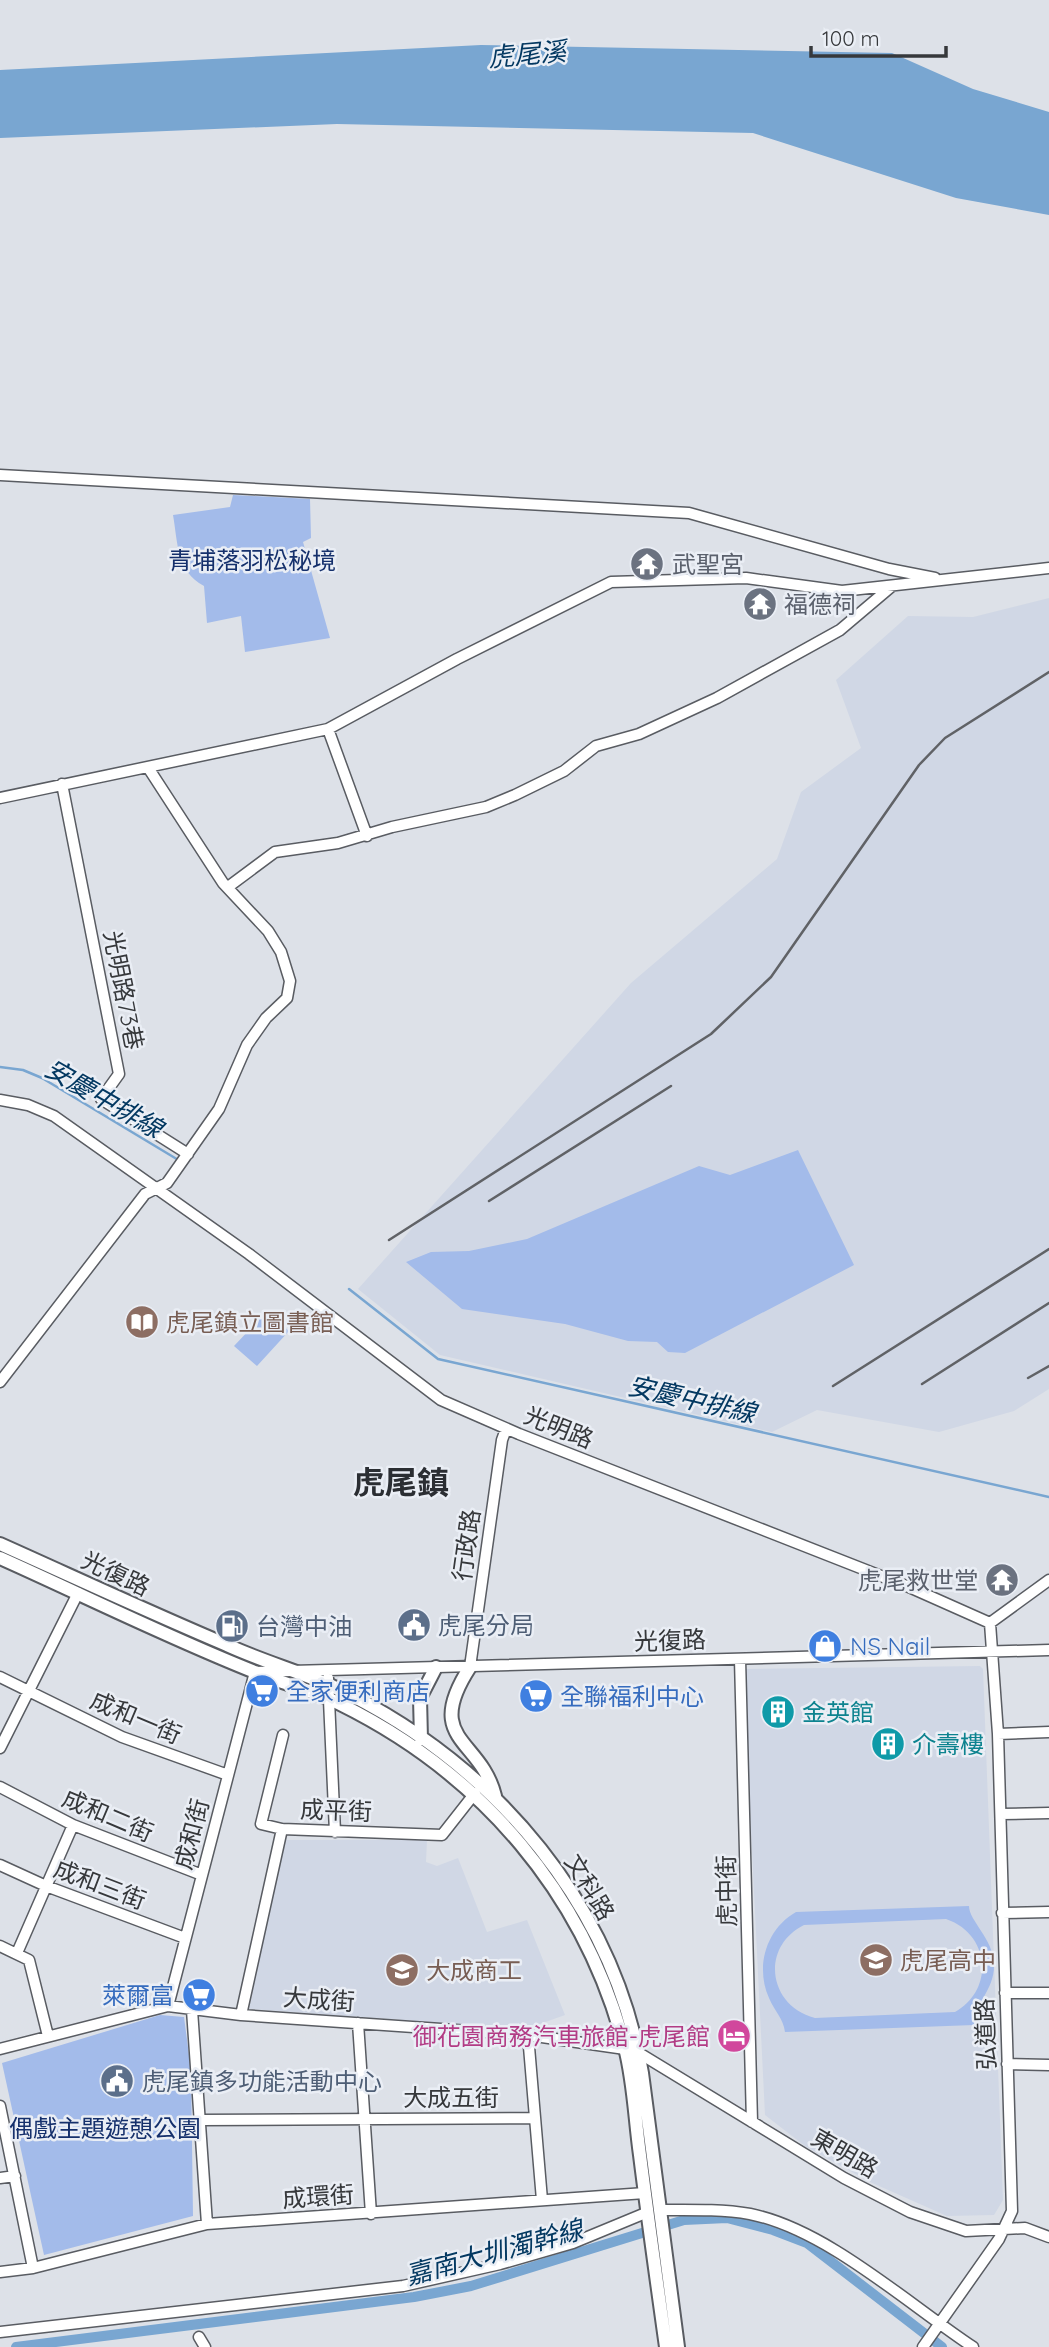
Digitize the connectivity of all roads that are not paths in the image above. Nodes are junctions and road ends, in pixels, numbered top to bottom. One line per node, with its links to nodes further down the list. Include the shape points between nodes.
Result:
1 (0, 475): 3 (street, via 689,513 889,569)
2 (1049, 568): 3 (street)
3 (945, 580): 4 (street)
4 (892, 586): 5 (street, via 842,591 746,578 611,582); 9 (street, via 829,636 717,698 639,734 596,746 552,777 486,807)
5 (328, 729): 6 (street); 9 (street)
6 (149, 769): 7 (street); 10 (street)
7 (62, 784): 8 (street); 12 (street, 光明路73巷, via 119,1074 101,1099)
8 (0, 798)
9 (367, 836): 10 (street, via 275,852)
10 (228, 887): 12 (street, via 268,930 290,981 287,998 247,1045 219,1109)
11 (0, 1100): 13 (street, 光明路, via 54,1116)
12 (188, 1154): 13 (street, via 167,1183)
13 (156, 1189): 14 (street, via 145,1194); 15 (street, 光明路, via 441,1399)
14 (0, 1382)
15 (506, 1429): 20 (street, 光明路); 25 (street, 行政路)
16 (0, 1544): 28 (main road, 光復路)
17 (0, 1558): 19 (main road, 光復路)
18 (1049, 1580): 20 (street)
19 (78, 1593): 26 (main road, 光復路); 30 (street)
20 (990, 1623): 22 (street, 弘道路)
21 (1049, 1650): 22 (street, 光復路)
22 (992, 1651): 23 (street, 光復路); 33 (street, 弘道路)
23 (740, 1659): 25 (street, 光復路); 72 (street, 虎中街)
24 (436, 1667): 25 (street, 光復路); 27 (street, 光復路); 35 (main road, via 420,1698)
25 (470, 1667): 41 (main road, via 455,1690 453,1725 492,1780)
26 (255, 1672): 28 (street, 光復路); 31 (main road, 文科路); 38 (street, 成和街)
27 (328, 1672): 28 (street, 光復路); 31 (street)
28 (292, 1673): 31 (main road, 文科路)
29 (0, 1677): 30 (street, 成和一街)
30 (30, 1692): 36 (street); 38 (street, 成和一街, via 144,1746)
31 (329, 1692): 35 (main road, 文科路, via 351,1695); 37 (main road, 文科路); 46 (street)
32 (1049, 1732): 33 (street)
33 (998, 1734): 43 (street, 弘道路)
34 (283, 1735): 45 (street, via 261,1824)
35 (421, 1735): 37 (main road); 41 (main road, 文科路)
36 (0, 1748)
37 (421, 1751): 40 (main road, 文科路)
38 (228, 1775): 48 (street, 成和街)
39 (0, 1787): 44 (street, 成和二街)
40 (474, 1793): 46 (street, 成平街, via 442,1835); 64 (main road, 文科路, via 553,1886 594,1961)
41 (495, 1796): 65 (main road, 文科路, via 579,1903 616,1982)
42 (1049, 1813): 43 (street)
43 (1001, 1814): 51 (street, 弘道路)
44 (73, 1825): 48 (street, 成和二街); 49 (street)
45 (282, 1829): 46 (street, 成平街); 59 (street, 成平街)
46 (335, 1832)
47 (0, 1865): 49 (street, 成和三街)
48 (202, 1875): 52 (street, 成和街)
49 (46, 1886): 52 (street, 成和三街); 54 (street)
50 (1049, 1912): 51 (street)
51 (1002, 1913): 55 (street, 弘道路)
52 (186, 1938): 57 (street, 成和街)
53 (0, 1946): 54 (street)
54 (17, 1953): 62 (street, via 29,1960)
55 (1005, 1993): 56 (street); 66 (street, 弘道路)
56 (1049, 1993)
57 (168, 2007): 58 (street, 大成街); 62 (street, 大成街)
58 (192, 2010): 59 (street, 大成街); 71 (street)
59 (241, 2015): 60 (street, 大成街)
60 (358, 2023): 61 (street, 大成街); 69 (street)
61 (528, 2035): 64 (street, 大成街); 70 (street)
62 (48, 2036): 63 (street, 大成街)
63 (0, 2049)
64 (625, 2049): 65 (street, 大成街); 75 (main road, 文科路)
65 (639, 2053): 72 (street, 東明路); 77 (main road, 文科路)
66 (1007, 2064): 67 (street); 80 (street, 弘道路, via 1012,2211)
67 (1049, 2065)
68 (0, 2106): 73 (street)
69 (365, 2118): 70 (street, 大成五街); 71 (street, 大成五街); 78 (street)
70 (535, 2118): 76 (street)
71 (200, 2120): 79 (street)
72 (752, 2122): 80 (street, 東明路, via 910,2212 966,2231)
73 (15, 2176): 74 (street); 83 (street)
74 (0, 2178)
75 (645, 2193): 76 (street, 成環街); 77 (main road, 文科路)
76 (542, 2200): 78 (street, 成環街)
77 (654, 2211): 82 (main road); 85 (street, via 750,2214 791,2227 827,2245); 86 (street, via 573,2243 404,2286)
78 (371, 2214): 79 (street, 成環街)
79 (207, 2224): 83 (street, 成環街)
80 (1004, 2229): 81 (street, 東明路, via 1025,2228); 85 (street, 弘道路)
81 (1049, 2237)
82 (658, 2248): 90 (main road); 91 (main road)
83 (33, 2268): 84 (street, 成環街)
84 (0, 2273)
85 (938, 2329): 88 (street, 弘道路); 92 (street)
86 (0, 2332)
87 (199, 2337): 89 (street)
88 (925, 2346)
89 (205, 2347)
90 (666, 2347)
91 (678, 2347)
92 (973, 2347)

